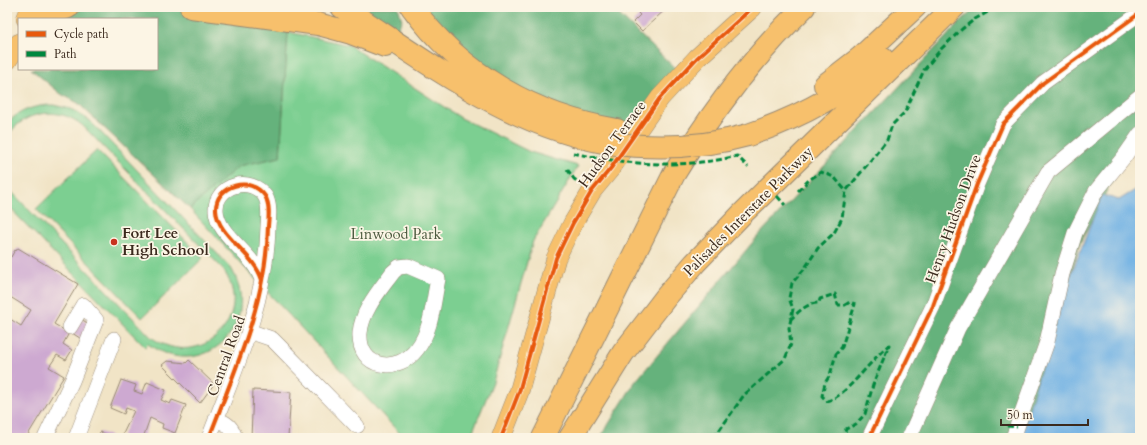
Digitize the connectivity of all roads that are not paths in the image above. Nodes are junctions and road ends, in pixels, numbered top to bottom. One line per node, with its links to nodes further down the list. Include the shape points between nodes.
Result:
1 (68, 7): 11 (highway)
2 (191, 7): 12 (highway, via 329,26)
3 (342, 7): 12 (highway)
4 (412, 7): 16 (highway, via 435,36 485,78 509,93 554,114 584,123)
5 (753, 7): 28 (main road, Hudson Terrace, via 693,62 660,98 592,191 573,223 556,258 519,392)
6 (804, 7): 29 (highway, via 774,37 734,86 678,168)
7 (915, 7): 14 (highway, via 860,58 826,84)
8 (938, 7): 14 (highway, via 885,57 845,89 797,117)
9 (954, 7): 30 (highway, Palisades Interstate Parkway, via 695,263 623,353)
10 (1140, 13): 31 (street, Henry Hudson Drive, via 1043,83 1003,124 977,184 933,306)
11 (38, 14)
12 (436, 68): 16 (highway, via 492,103 527,120 566,134)
13 (1140, 96): 32 (street, via 1048,172 958,328)
14 (746, 128): 16 (highway, via 720,127)
15 (1140, 134): 33 (street, via 1096,191 1075,232 1062,274 1047,342)
16 (612, 137)
17 (399, 267): 17 (street, via 408,266 438,279 428,329 417,350 404,361 393,366 384,366 365,353 360,333 363,319 370,306)
18 (262, 280): 18 (street, Central Road, via 268,233 267,200 255,188 234,186 219,198 216,205 217,217 223,229 254,263); 20 (street, Central Road)
19 (70, 327): 24 (street, via 84,305 96,320 72,381)
20 (249, 331): 22 (street, Central Road); 23 (street, via 272,339)
21 (114, 340): 25 (street)
22 (216, 419): 26 (street, Central Road); 27 (street, via 226,423)
23 (357, 426)
24 (45, 438)
25 (76, 438)
26 (209, 438)
27 (235, 438)
28 (501, 438)
29 (543, 438)
30 (570, 438)
31 (869, 438)
32 (909, 438)
33 (1013, 438)

